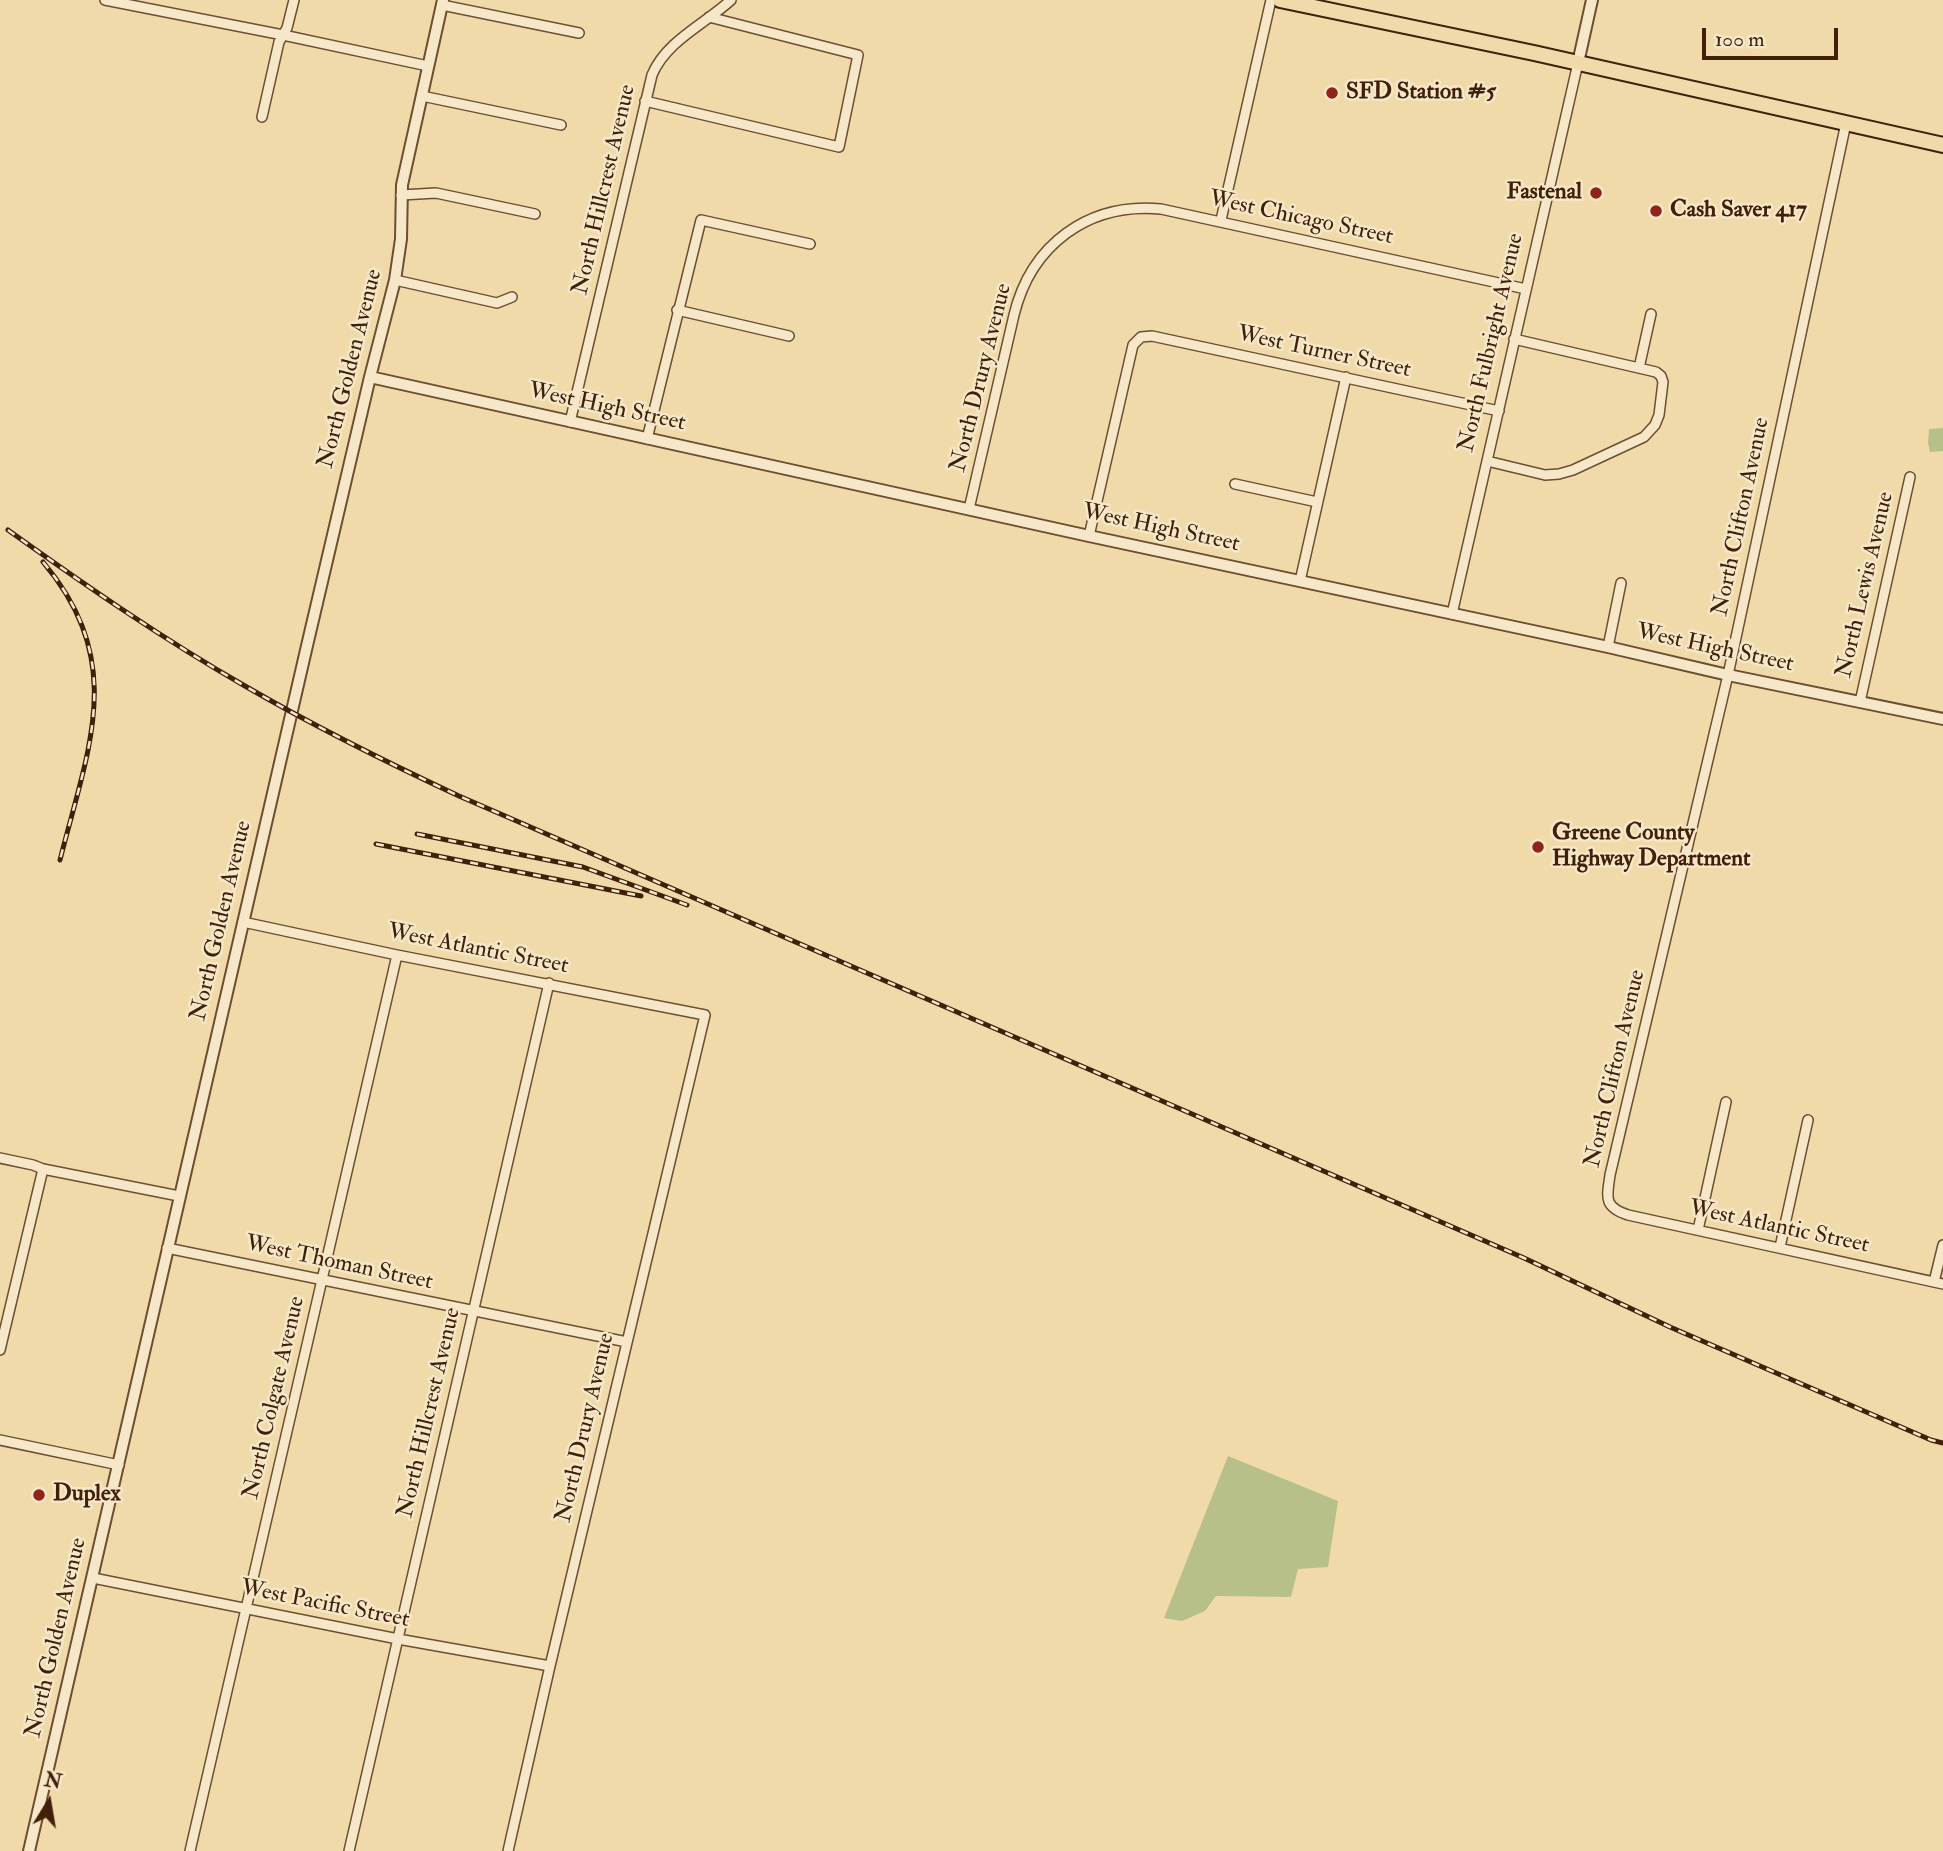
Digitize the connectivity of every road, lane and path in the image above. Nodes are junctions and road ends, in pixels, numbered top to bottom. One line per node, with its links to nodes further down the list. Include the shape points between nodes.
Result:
1 (106, 0): 10 (street)
2 (294, 0): 10 (street)
3 (731, 0): 8 (street, North Hillcrest Avenue)
4 (1270, 0): 21 (street)
5 (1280, 0): 11 (main road)
6 (1592, 0): 11 (street, North Fulbright Avenue)
7 (442, 2): 9 (street); 12 (street, North Golden Avenue)
8 (709, 17): 14 (street, North Hillcrest Avenue, via 663,55); 14 (street, via 858,55 839,147)
9 (579, 33)
10 (283, 35): 12 (street); 15 (street)
11 (1578, 63): 16 (main road); 25 (street, North Fulbright Avenue)
12 (428, 66): 13 (street, North Golden Avenue)
13 (422, 96): 17 (street); 19 (street, North Golden Avenue)
14 (645, 101): 35 (street, North Hillcrest Avenue)
15 (262, 117)
16 (1846, 123): 18 (main road); 47 (street, North Clifton Avenue)
17 (561, 125)
18 (1943, 145)
19 (401, 195): 20 (street, via 436,193); 24 (street, North Golden Avenue)
20 (535, 214)
21 (1221, 220): 22 (street, West Chicago Street, via 1130,208 1099,216); 25 (street, West Chicago Street)
22 (1070, 231): 41 (street, North Drury Avenue, via 1040,257 1020,294)
23 (810, 244): 27 (street, via 701,220)
24 (396, 280): 26 (street, via 497,303); 32 (street, North Golden Avenue)
25 (1526, 289): 30 (street, North Fulbright Avenue)
26 (513, 297)
27 (677, 310): 29 (street); 36 (street)
28 (1651, 314): 31 (street)
29 (789, 336)
30 (1514, 339): 31 (street); 34 (street, North Fulbright Avenue)
31 (1639, 368): 37 (street, via 1656,372 1663,383 1657,420 1644,437 1559,474)
32 (370, 377): 35 (street, West High Street); 50 (street, North Golden Avenue)
33 (1346, 377): 34 (street, West Turner Street); 40 (street); 42 (street, West Turner Street, via 1140,337 1133,345)
34 (1499, 411): 37 (street, North Fulbright Avenue)
35 (570, 422): 36 (street, West High Street)
36 (647, 439): 41 (street, West High Street)
37 (1487, 461): 45 (street, North Fulbright Avenue)
38 (1910, 477): 48 (street, North Lewis Avenue)
39 (1236, 484): 40 (street)
40 (1317, 502): 43 (street)
41 (969, 509): 42 (street, West High Street)
42 (1089, 536): 43 (street, West High Street)
43 (1300, 581): 45 (street, West High Street)
44 (1621, 583): 46 (street)
45 (1452, 614): 46 (street, West High Street)
46 (1608, 647): 47 (street, West High Street)
47 (1728, 675): 48 (street, West High Street); 59 (street, North Clifton Avenue, via 1610,1175)
48 (1860, 702): 49 (street, West High Street)
49 (1943, 719)
50 (243, 922): 51 (street, West Atlantic Street); 58 (street, North Golden Avenue)
51 (397, 955): 52 (street, West Atlantic Street); 64 (street, North Colgate Avenue)
52 (549, 984): 53 (street, West Atlantic Street); 66 (street, North Hillcrest Avenue)
53 (705, 1015): 67 (street, North Drury Avenue)
54 (1726, 1102): 60 (street)
55 (1808, 1120): 62 (street)
56 (0, 1158): 57 (street)
57 (43, 1169): 58 (street); 68 (street)
58 (179, 1196): 63 (street, North Golden Avenue)
59 (1610, 1204): 60 (street, West Atlantic Street, via 1628,1215)
60 (1698, 1230): 62 (street, West Atlantic Street)
61 (1943, 1245): 65 (street)
62 (1780, 1247): 65 (street, West Atlantic Street)
63 (167, 1248): 64 (street, West Thoman Street); 70 (street, North Golden Avenue)
64 (322, 1281): 66 (street, West Thoman Street); 72 (street, North Colgate Avenue)
65 (1939, 1283)
66 (474, 1311): 67 (street, West Thoman Street); 73 (street, North Hillcrest Avenue)
67 (627, 1342): 74 (street, North Drury Avenue)
68 (0, 1350)
69 (0, 1440): 70 (street)
70 (119, 1465): 71 (street, North Golden Avenue)
71 (93, 1578): 72 (street, West Pacific Street); 75 (street, North Golden Avenue)
72 (246, 1609): 73 (street, West Pacific Street); 76 (street, North Colgate Avenue)
73 (398, 1639): 74 (street, West Pacific Street); 77 (street, North Hillcrest Avenue)
74 (550, 1666): 78 (street, North Drury Avenue)
75 (29, 1851)
76 (190, 1851)
77 (349, 1851)
78 (508, 1851)

